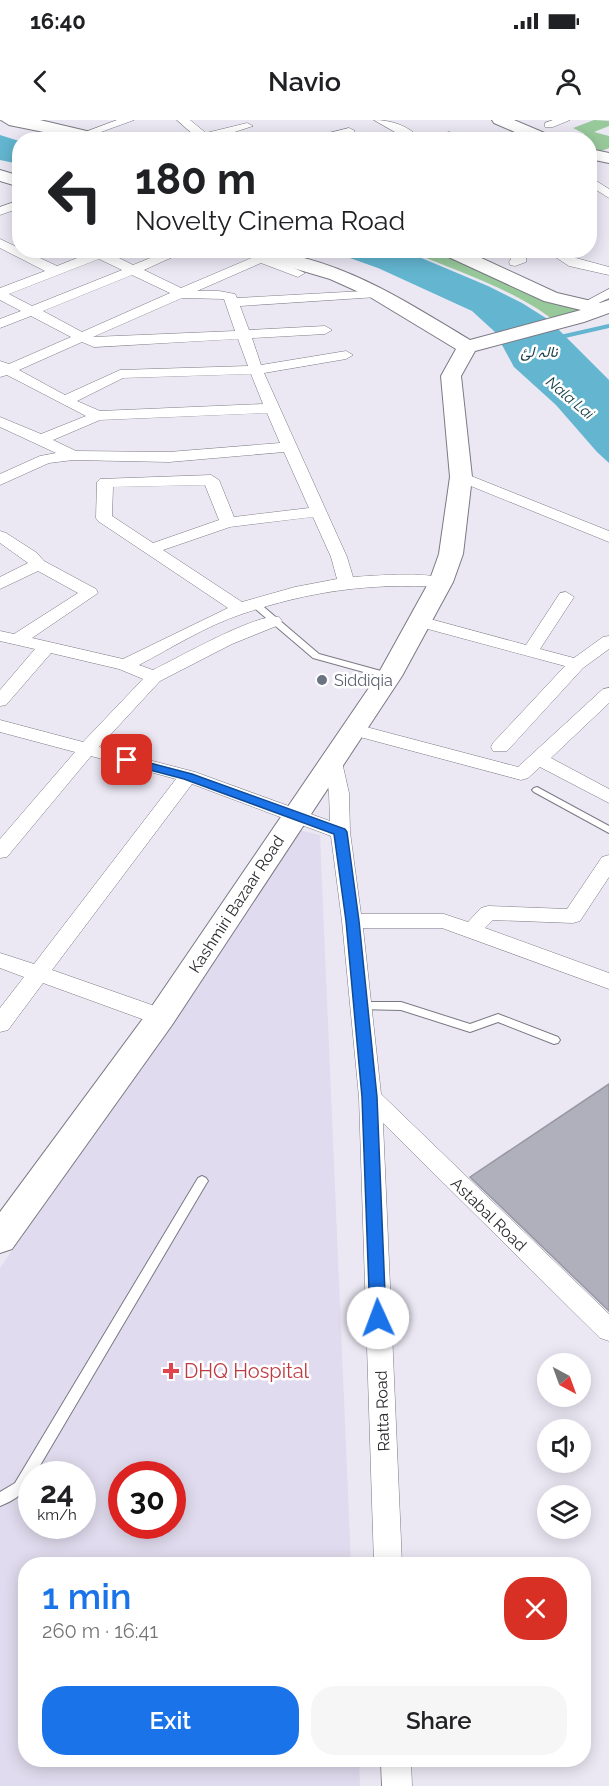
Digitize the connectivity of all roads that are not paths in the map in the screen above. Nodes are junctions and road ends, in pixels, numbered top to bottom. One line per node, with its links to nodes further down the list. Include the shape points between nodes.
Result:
1 (9, 120): 9 (street)
2 (128, 120): 10 (street)
3 (183, 120): 11 (street)
4 (380, 120): 14 (street)
5 (500, 120): 15 (street)
6 (564, 120): 15 (street)
7 (247, 126): 12 (street)
8 (349, 131): 13 (street)
9 (75, 132)
10 (92, 132)
11 (200, 132)
12 (228, 132)
13 (346, 132)
14 (406, 132)
15 (548, 132)
16 (31, 258): 28 (street)
17 (90, 258): 28 (street)
18 (114, 258): 27 (street)
19 (162, 258): 27 (street)
20 (254, 258): 33 (street)
21 (266, 258): 30 (street)
22 (272, 258): 31 (street, via 337,274)
23 (466, 258): 35 (street, via 551,297)
24 (519, 258): 26 (street)
25 (566, 258): 29 (street)
26 (515, 262)
27 (132, 270): 33 (street); 36 (street)
28 (56, 271): 32 (street)
29 (609, 271)
30 (298, 273)
31 (377, 293): 34 (street); 41 (street)
32 (0, 294): 36 (street)
33 (182, 294): 34 (street, via 225,295); 40 (street)
34 (232, 302): 39 (street)
35 (597, 306): 41 (street)
36 (35, 311): 37 (street); 40 (street)
37 (0, 324)
38 (325, 330): 39 (street)
39 (244, 334): 40 (street, via 94,343); 44 (street)
40 (82, 336): 43 (street)
41 (467, 347): 53 (street, Kashmiri Bazaar Road, via 450,376)
42 (346, 355): 44 (street)
43 (2, 369): 45 (street)
44 (256, 370): 45 (street, via 120,374); 46 (street)
45 (65, 401): 47 (street)
46 (272, 408): 47 (street); 50 (street)
47 (98, 416): 49 (street)
48 (0, 421): 49 (street)
49 (40, 440): 52 (street)
50 (290, 447): 51 (street); 56 (street)
51 (199, 454): 52 (street); 55 (street)
52 (73, 455): 54 (street, via 45,459)
53 (461, 477): 59 (street); 63 (street, Kashmiri Bazaar Road, via 451,554)
54 (1, 479)
55 (210, 480): 57 (street); 60 (street, via 105,482 104,518)
56 (318, 512): 57 (street); 62 (street)
57 (228, 522): 60 (street)
58 (0, 536): 61 (street)
59 (609, 537)
60 (151, 549): 66 (street)
61 (38, 564): 64 (street); 69 (street, via 90,593)
62 (346, 581): 63 (street); 66 (street)
63 (441, 582): 68 (street, Kashmiri Bazaar Road)
64 (0, 584)
65 (566, 597): 72 (street)
66 (248, 606): 67 (lane); 74 (street)
67 (273, 621): 75 (lane, via 316,656); 76 (street)
68 (419, 621): 72 (street); 75 (street, Kashmiri Bazaar Road)
69 (8, 638): 71 (street)
70 (609, 641): 73 (street)
71 (47, 647): 74 (street); 78 (street)
72 (530, 651): 73 (street)
73 (577, 664): 81 (street)
74 (125, 665): 76 (street)
75 (389, 676): 80 (street, Kashmiri Bazaar Road)
76 (154, 677): 82 (street)
77 (609, 693): 84 (street)
78 (0, 701)
79 (0, 726): 82 (street)
80 (351, 729): 83 (street, Kashmiri Bazaar Road); 84 (street, via 521,774)
81 (500, 747)
82 (86, 750): 85 (street); 91 (street)
83 (333, 757): 88 (street, Kashmiri Bazaar Road); 90 (street, Ratta Road)
84 (539, 759): 87 (street)
85 (188, 776): 88 (street); 96 (street)
86 (537, 790): 89 (lane)
87 (609, 797)
88 (294, 816): 90 (street); 99 (street, Kashmiri Bazaar Road)
89 (609, 830)
90 (340, 832): 93 (street, Ratta Road)
91 (0, 852)
92 (609, 862): 94 (street, via 573,916 488,913)
93 (352, 921): 94 (street, via 444,921); 98 (street, Ratta Road)
94 (471, 931): 97 (street)
95 (0, 960): 96 (street)
96 (39, 973): 99 (street); 100 (street)
97 (609, 981)
98 (361, 1006): 101 (lane, via 401,1006 470,1028 498,1018); 102 (street, Ratta Road)
99 (161, 1017): 104 (street, Kashmiri Bazaar Road)
100 (0, 1024)
101 (554, 1040)
102 (370, 1097): 105 (street, Astabal Road); 107 (street, Ratta Road)
103 (202, 1181): 106 (lane, via 20,1487)
104 (0, 1239)
105 (609, 1330)
106 (0, 1500)
107 (388, 1557)
108 (396, 1767): 109 (street)
109 (397, 1786)

